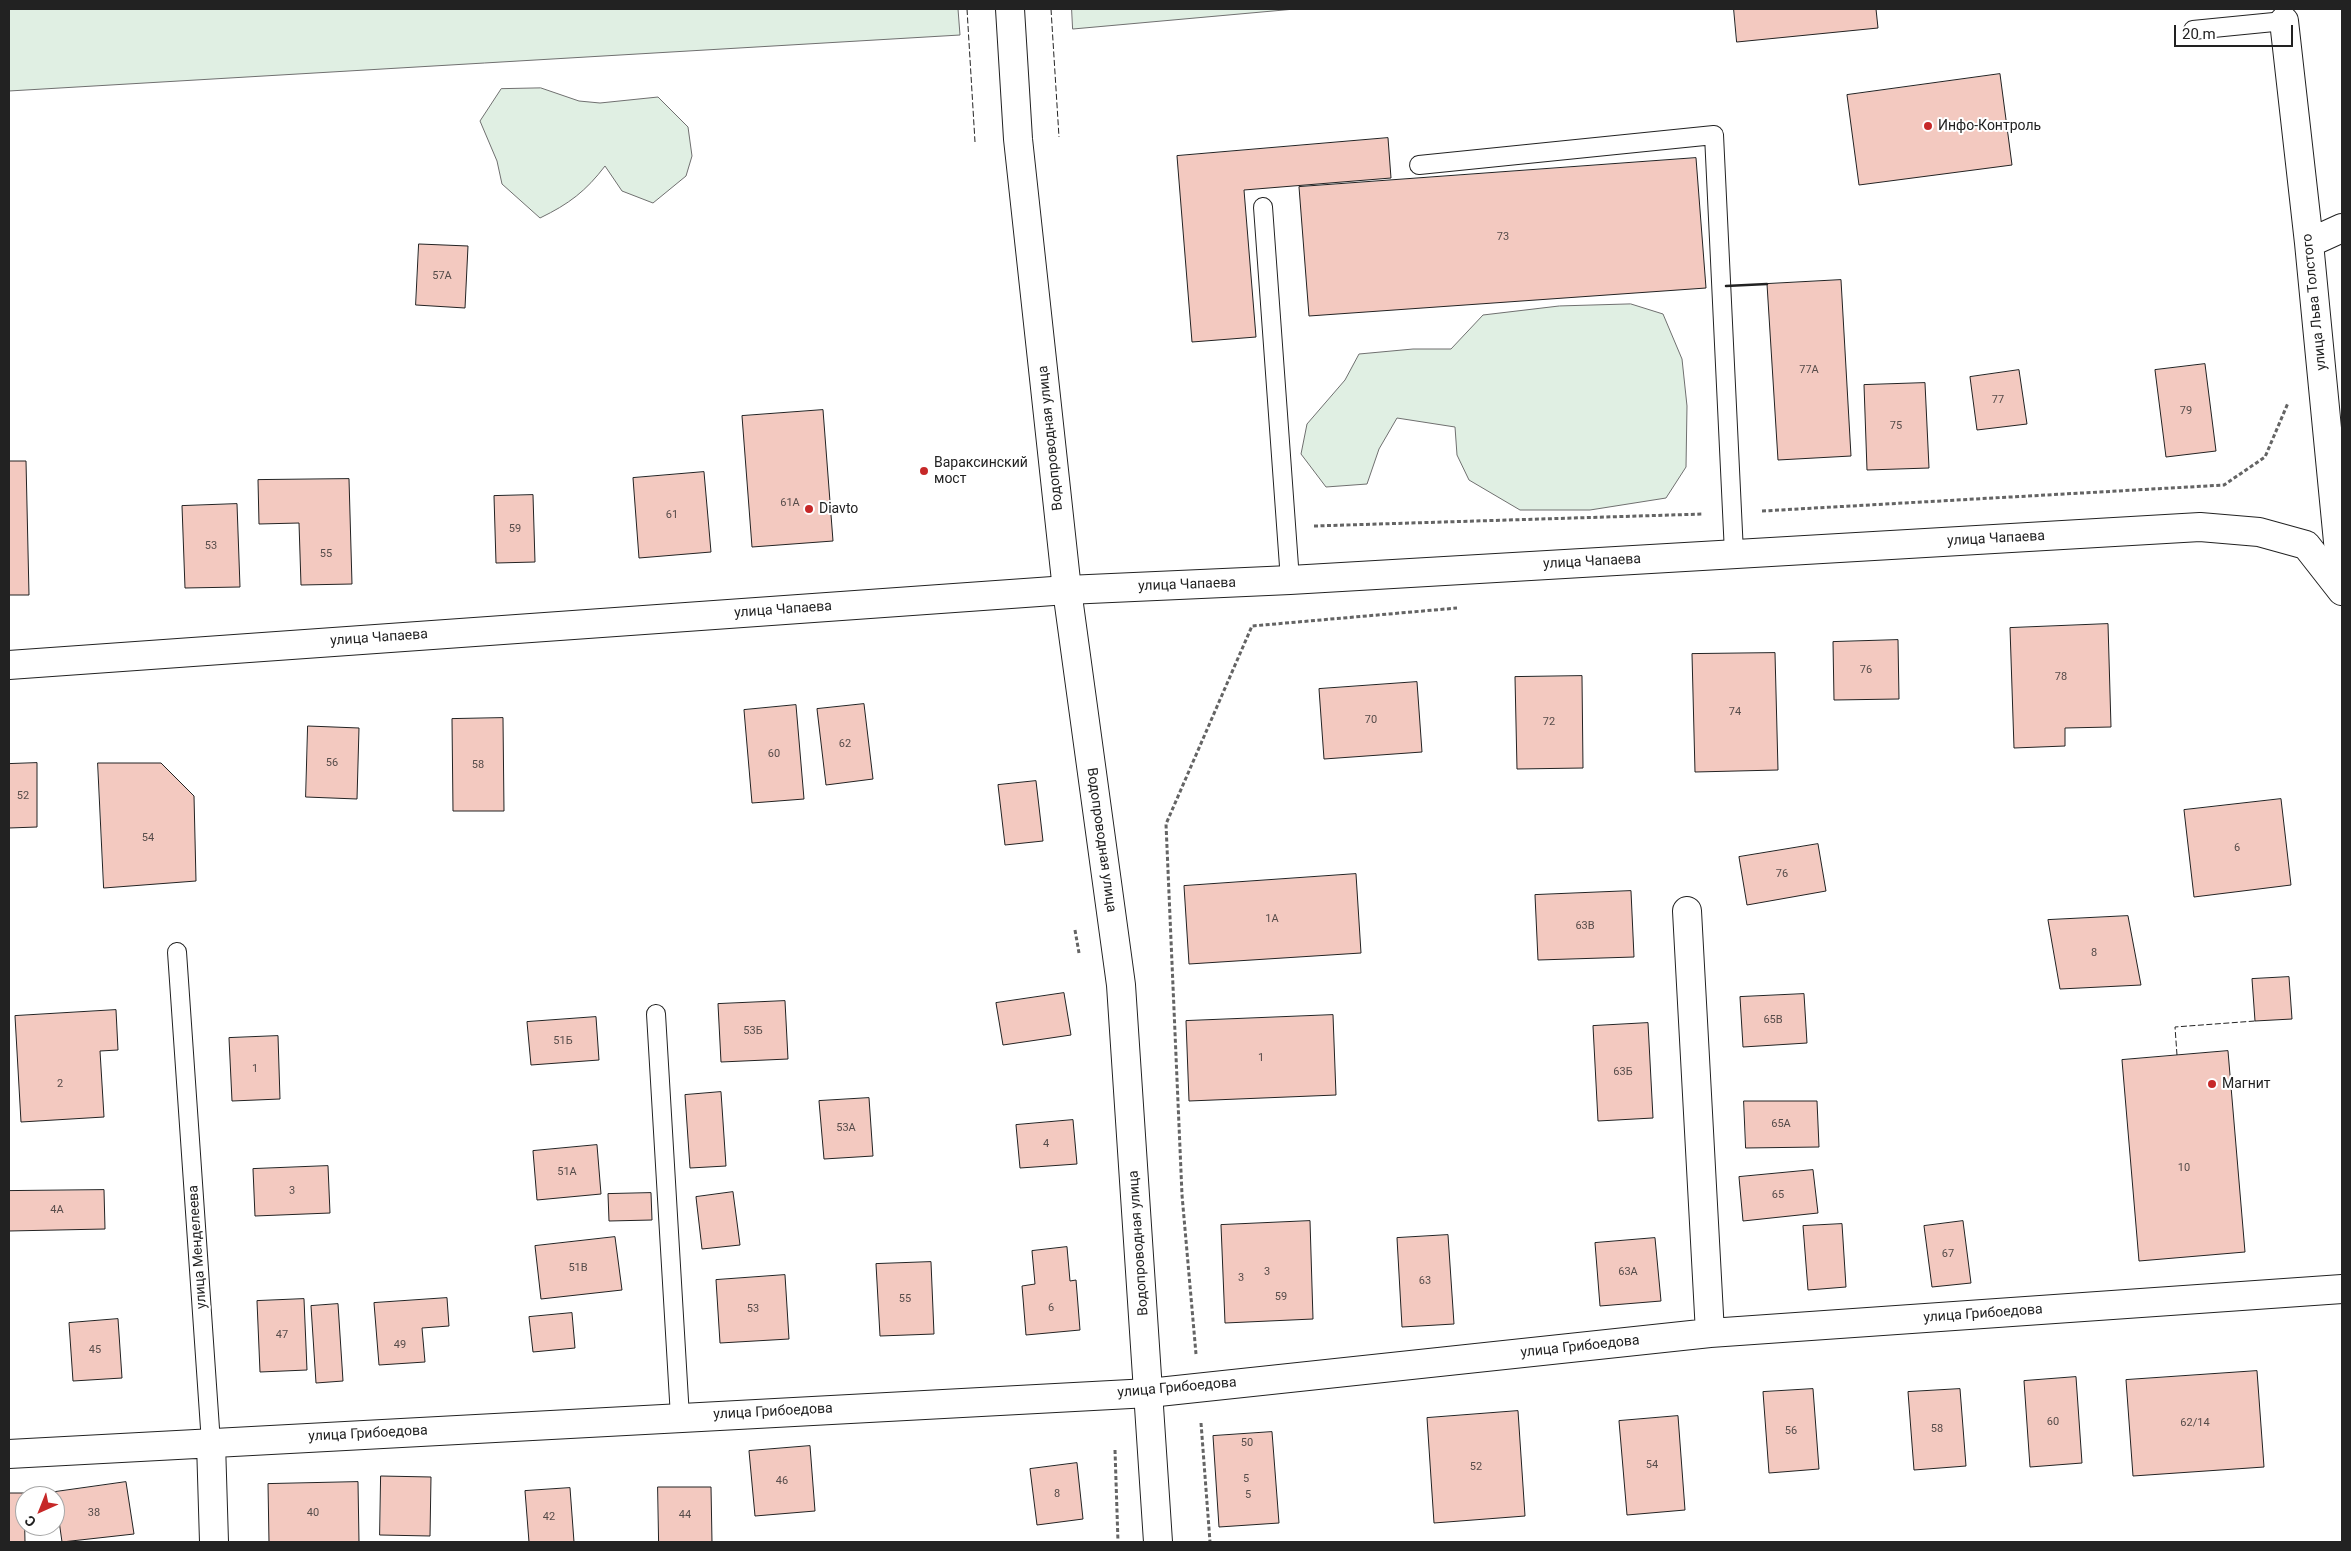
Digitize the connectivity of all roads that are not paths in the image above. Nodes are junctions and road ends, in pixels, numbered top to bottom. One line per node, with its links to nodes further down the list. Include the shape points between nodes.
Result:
1 (1010, 9): 11 (street, Водопроводная улица, via 1018,139)
2 (2284, 21): 3 (lane); 7 (street, улица Льва Толстого)
3 (2193, 30)
4 (1419, 165): 8 (lane, via 1714,135)
5 (1263, 206): 9 (lane)
6 (2342, 228): 7 (street)
7 (2309, 243): 10 (street, улица Льва Толстого)
8 (1734, 554): 9 (street, улица Чапаева); 12 (street, улица Чапаева, via 2200,527 2259,532 2306,545)
9 (1290, 580): 11 (street, улица Чапаева)
10 (2342, 583)
11 (1067, 590): 13 (street, улица Чапаева); 19 (street, Водопроводная улица, via 1121,985)
12 (2342, 591)
13 (9, 665)
14 (1687, 911): 18 (street)
15 (178, 952): 21 (lane, улица Менделеева)
16 (656, 1014): 20 (lane)
17 (2342, 1289): 18 (street, улица Грибоедова)
18 (1710, 1333): 19 (street, улица Грибоедова)
19 (1149, 1393): 20 (street, улица Грибоедова); 24 (street, Водопроводная улица)
20 (680, 1417): 21 (street, улица Грибоедова)
21 (211, 1443): 22 (street, улица Грибоедова); 23 (street, улица Менделеева)
22 (9, 1454)
23 (214, 1542)
24 (1158, 1542)

